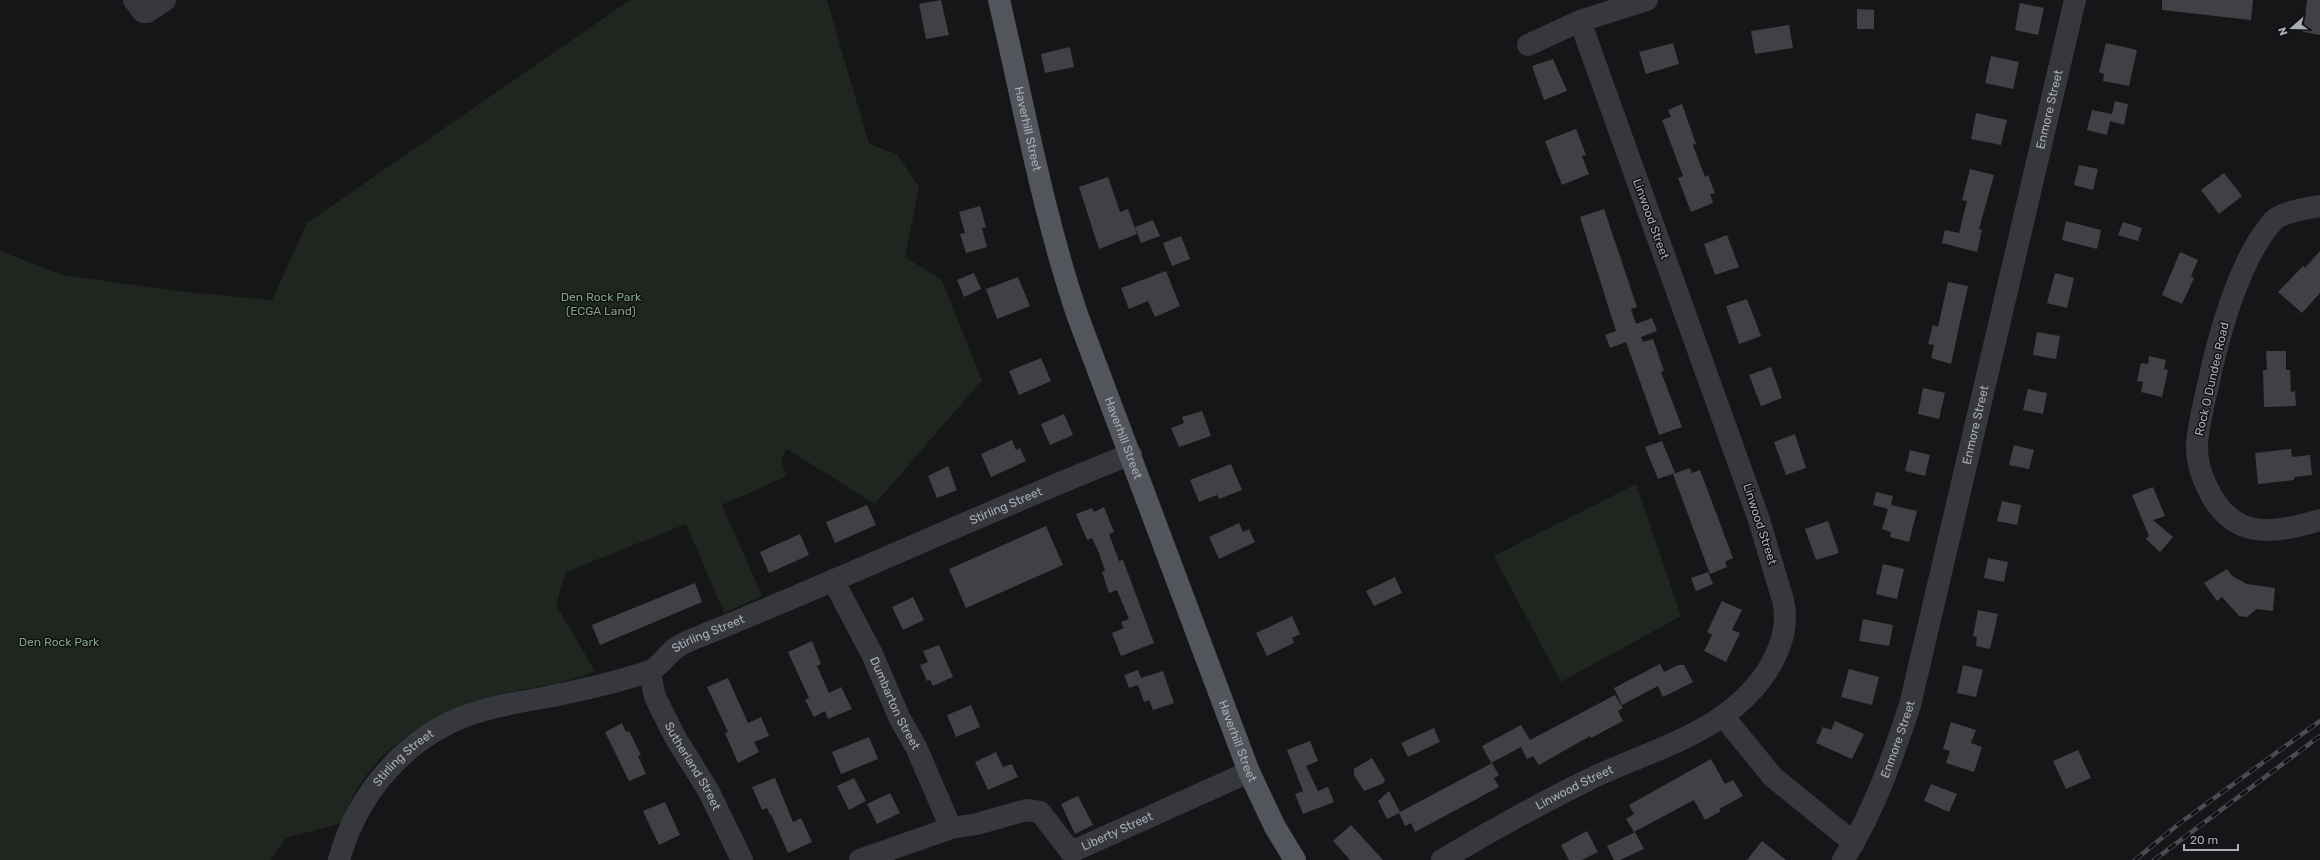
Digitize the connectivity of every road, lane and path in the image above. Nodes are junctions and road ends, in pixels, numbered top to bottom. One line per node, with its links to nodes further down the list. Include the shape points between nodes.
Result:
1 (134, 0): 2 (street, via 143,12 147,12)
2 (165, 0)
3 (999, 0): 9 (main road, Haverhill Street, via 1037,175 1064,274)
4 (1647, 0): 6 (street)
5 (2075, 0): 16 (street, Enmore Street, via 1914,691 1888,771)
6 (1580, 21): 7 (street); 13 (street, Linwood Street, via 1758,517 1778,579 1786,614 1785,629 1777,652 1761,681 1751,694)
7 (1528, 45)
8 (2320, 206): 10 (street, Rock O Dundee Road, via 2276,219 2254,247 2218,343 2196,445 2201,474 2214,502 2233,522 2260,530 2289,529)
9 (1131, 454): 11 (street, Stirling Street, via 1029,494); 14 (main road, Haverhill Street)
10 (2320, 520)
11 (833, 580): 12 (street, Stirling Street, via 678,646); 15 (street, Dumbarton Street, via 872,654)
12 (652, 670): 18 (street, Stirling Street, via 572,692 471,714 443,726 392,765 372,788 346,836); 19 (street, Sutherland Street, via 650,673 655,697 675,737 708,790)
13 (1723, 716): 16 (street, Enmore Street, via 1773,777); 22 (street, Linwood Street, via 1656,752 1594,777 1558,795)
14 (1249, 772): 17 (street, Liberty Street); 21 (main road, Haverhill Street, via 1275,827)
15 (951, 828): 17 (street, Liberty Street, via 977,824 1026,810 1040,812); 20 (street, Liberty Street)
16 (1848, 852)
17 (1073, 856)
18 (338, 860)
19 (742, 860)
20 (860, 860)
21 (1295, 860)
22 (1442, 860)

